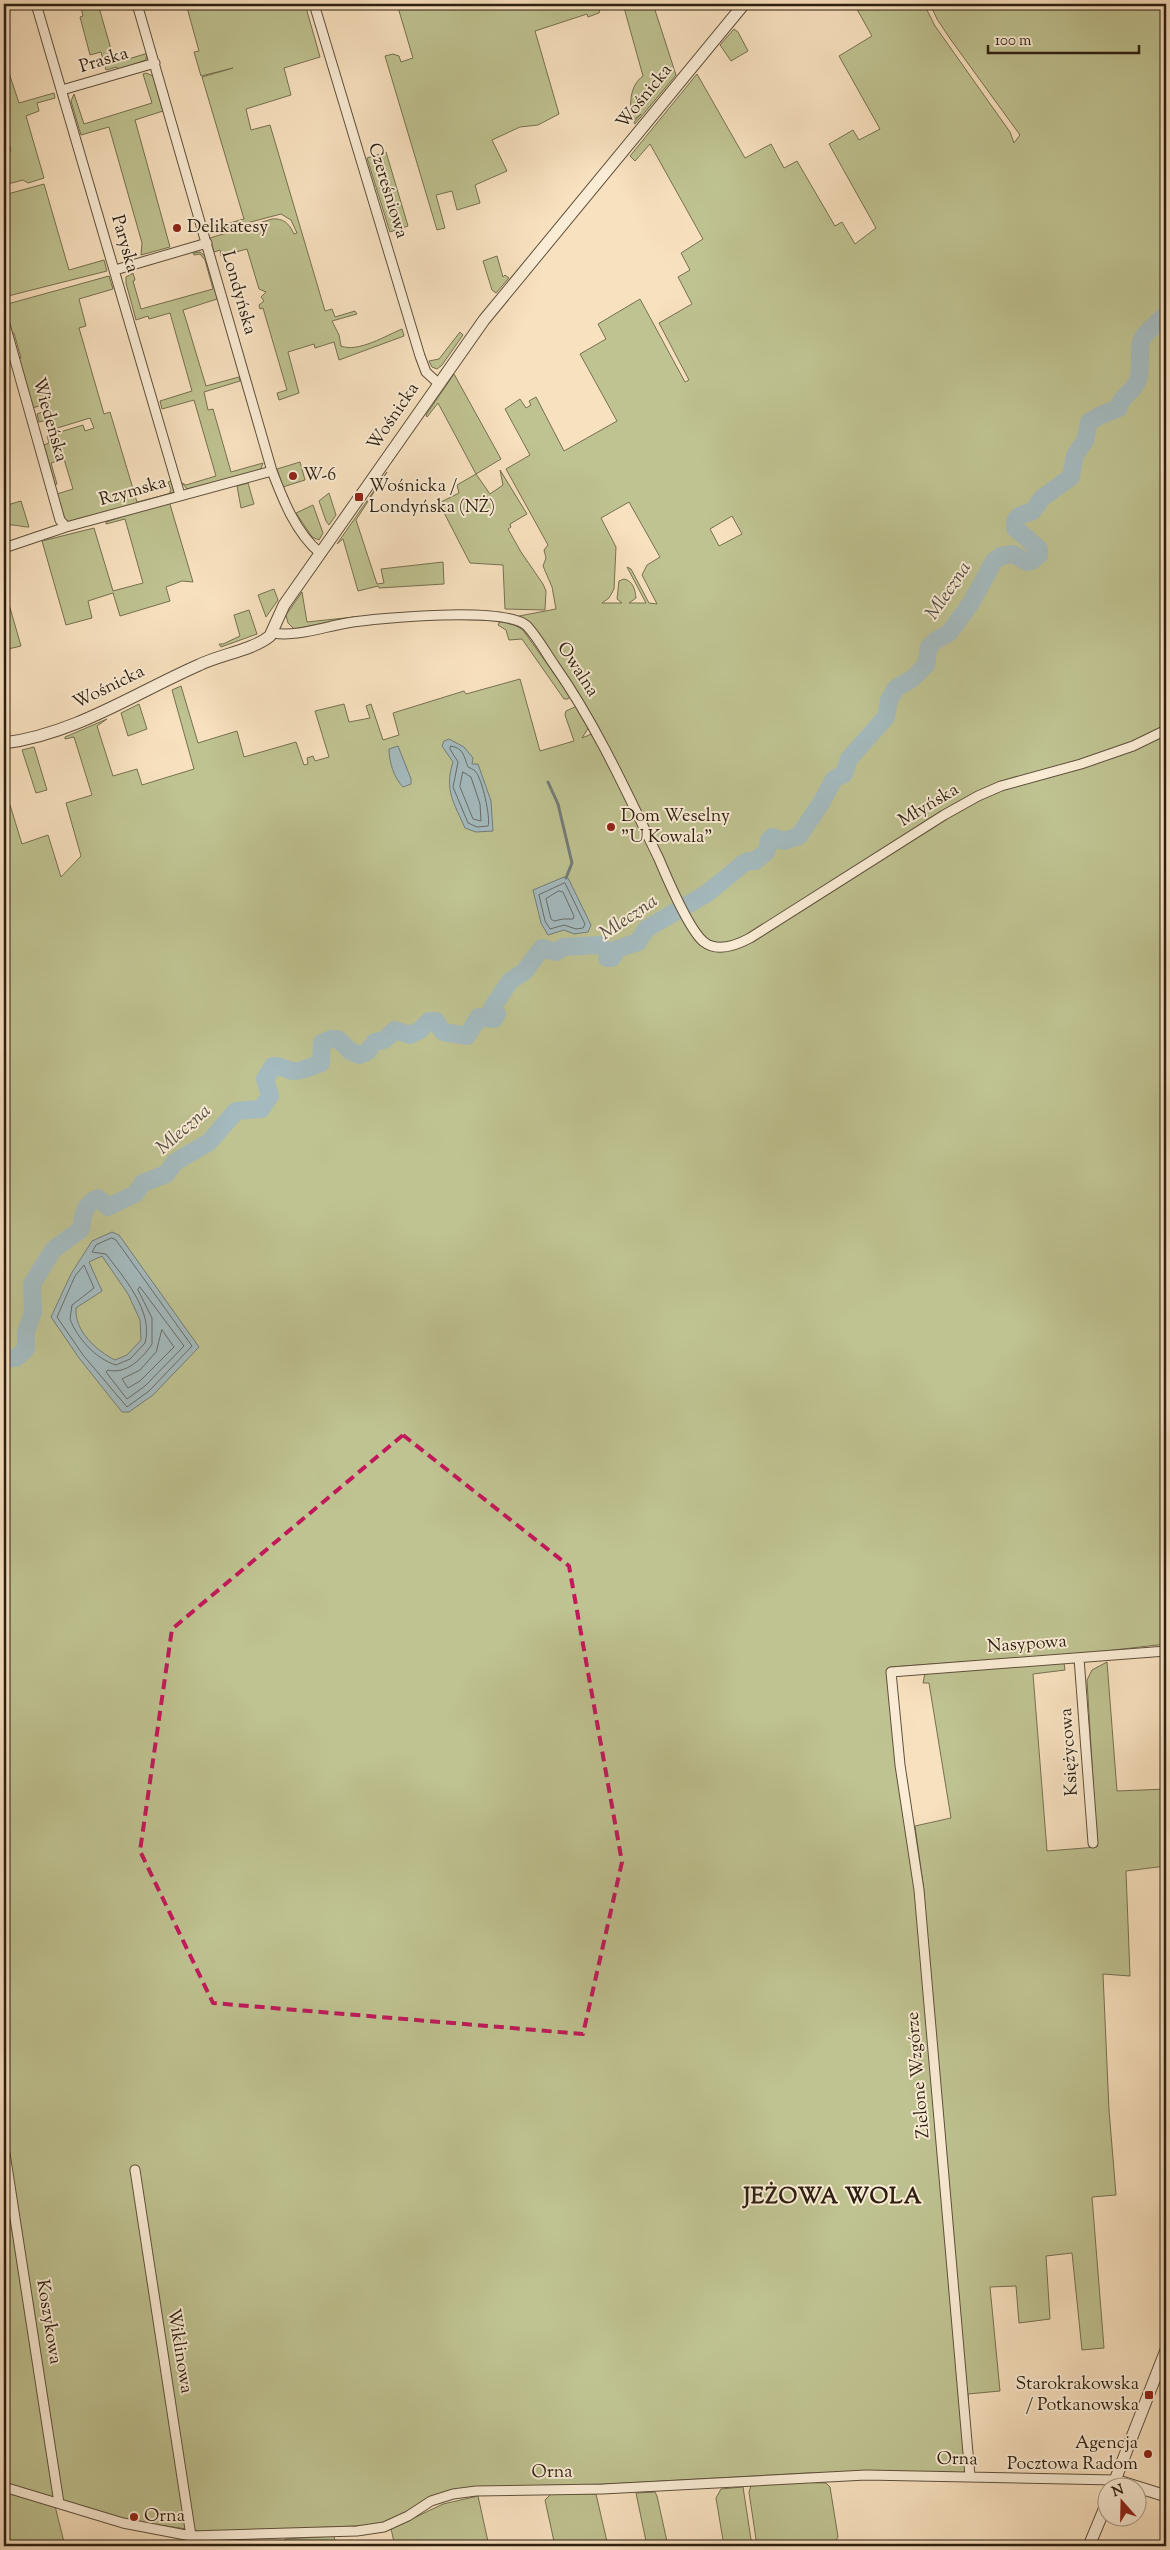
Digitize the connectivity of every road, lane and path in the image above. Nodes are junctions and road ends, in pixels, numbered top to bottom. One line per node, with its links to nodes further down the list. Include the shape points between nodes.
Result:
1 (36, 4): 6 (street, Paryska)
2 (137, 4): 5 (street, Londyńska)
3 (314, 4): 10 (street, Czereśniowa, via 420,356 426,372)
4 (744, 4): 10 (street, Wośnicka, via 484,320)
5 (155, 62): 6 (street, Praska); 7 (street, Londyńska)
6 (62, 90): 8 (street, Paryska)
7 (207, 243): 8 (street); 11 (street, Londyńska)
8 (115, 270): 12 (street, Paryska)
9 (4, 320): 13 (street, Wiedeńska, via 60,520)
10 (438, 383): 15 (street, Wośnicka)
11 (272, 471): 12 (street, Rzymska); 15 (street, Londyńska, via 288,509)
12 (180, 495): 13 (street, Rzymska)
13 (66, 527): 14 (street, Rzymska)
14 (4, 548)
15 (320, 554): 16 (street, Wośnicka, via 284,605)
16 (273, 633): 18 (street, Wośnicka, via 266,639 201,664 83,720 40,736); 19 (street, Owalna, via 288,635 348,623 412,616 470,615 520,621 534,635 590,720 702,941)
17 (1166, 730): 19 (street, Młyńska, via 1133,746 978,796 750,938)
18 (4, 744)
19 (727, 947)
20 (1166, 1651): 21 (street, Nasypowa)
21 (1079, 1658): 22 (street, Nasypowa); 23 (street, Księżycowa)
22 (891, 1672): 27 (street, Zielone Wzgórze, via 900,1765 920,1890)
23 (1093, 1844)
24 (4, 2147): 33 (street, Koszykowa)
25 (135, 2170): 35 (street, Wiklinowa)
26 (1166, 2350): 28 (street)
27 (970, 2476): 29 (street, Orna); 35 (street, Orna, via 866,2475 602,2489 476,2491 432,2501 384,2527 331,2532)
28 (1116, 2478)
29 (1098, 2483)
30 (4, 2487): 33 (street, Orna)
31 (1148, 2492): 32 (street)
32 (1166, 2496)
33 (60, 2503): 35 (street, Orna, via 123,2523)
34 (1098, 2524): 36 (street)
35 (191, 2536)
36 (1089, 2546)

